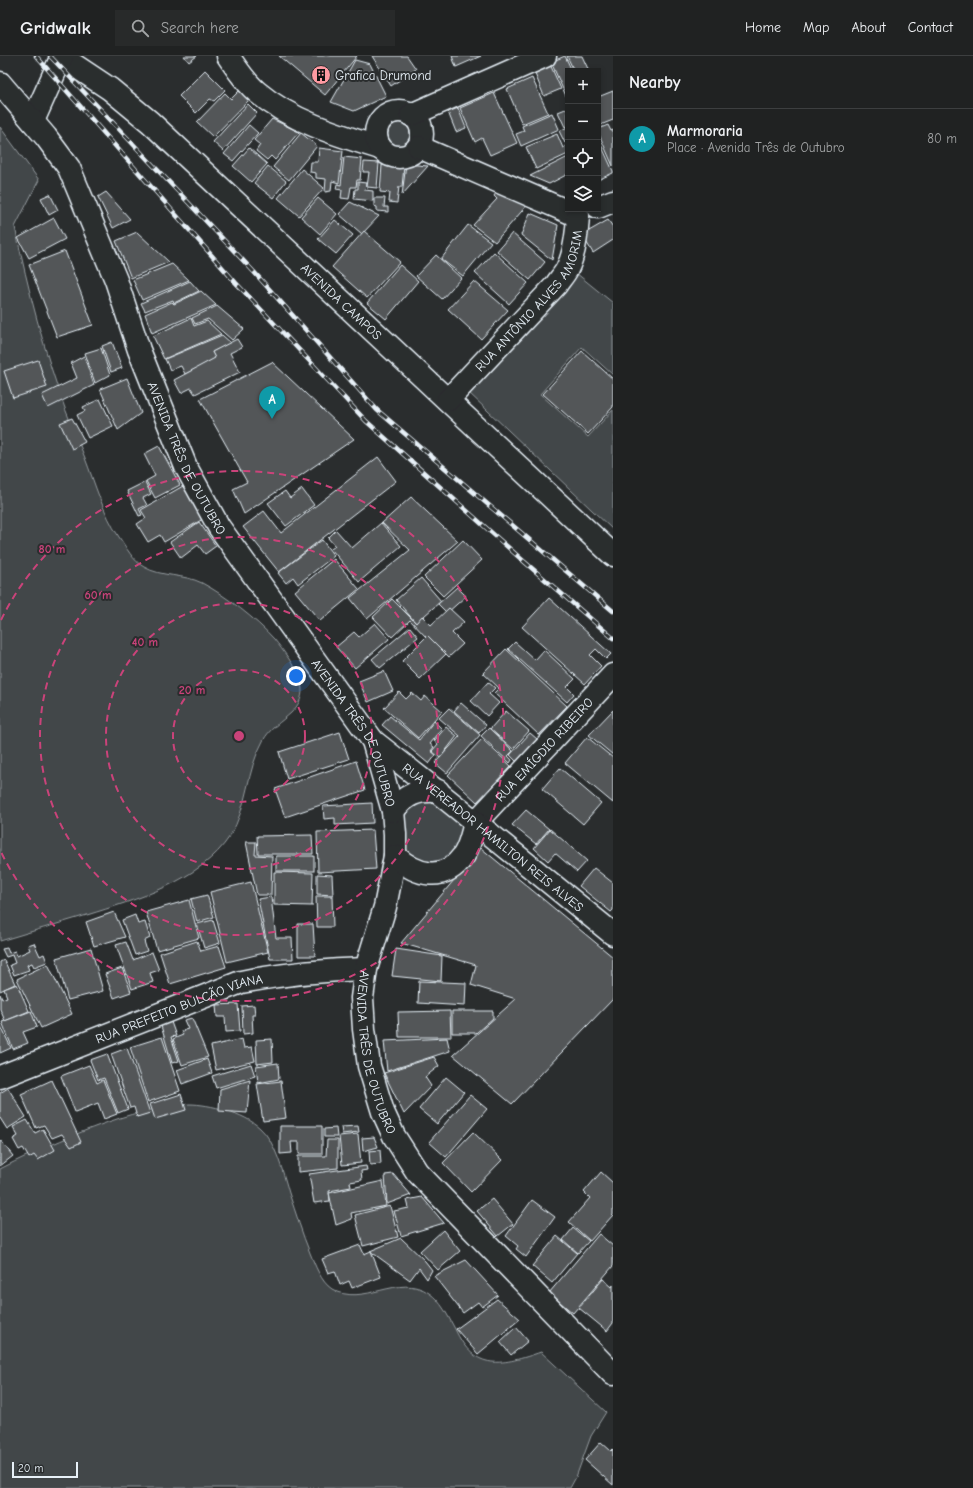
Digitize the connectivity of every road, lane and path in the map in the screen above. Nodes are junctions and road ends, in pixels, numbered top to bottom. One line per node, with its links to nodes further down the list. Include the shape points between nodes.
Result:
1 (62, 56): 6 (street); 13 (street, AVENIDA CAMPOS, via 110,89 150,122)
2 (228, 56): 7 (street, via 256,91 276,106 331,132 351,132)
3 (545, 56): 5 (street)
4 (0, 83): 6 (street, AVENIDA TRÊS DE OUTUBRO)
5 (412, 115): 7 (street, via 398,111 384,116 379,122); 8 (street, via 421,126 422,140)
6 (33, 121): 16 (street, AVENIDA TRÊS DE OUTUBRO, via 69,168 116,280 139,350 165,416 190,474 219,527)
7 (378, 138): 8 (street, via 392,156 407,156)
8 (419, 147): 10 (street, RUA ANTÔNIO ALVES AMORIM)
9 (613, 201): 11 (street)
10 (565, 204)
11 (601, 206)
12 (586, 212): 13 (street, RUA ANTÔNIO ALVES AMORIM, via 576,234 566,270 556,285)
13 (448, 400): 14 (street, AVENIDA CAMPOS)
14 (613, 556)
15 (613, 675): 19 (street, RUA EMÍGDIO RIBEIRO)
16 (373, 741): 17 (street, RUA VEREADOR HAMILTON REIS ALVES); 18 (street, AVENIDA TRÊS DE OUTUBRO)
17 (438, 791): 18 (street, via 424,790 415,793 399,803); 19 (street, RUA VEREADOR HAMILTON REIS ALVES)
18 (393, 811): 20 (street, AVENIDA TRÊS DE OUTUBRO)
19 (475, 823): 20 (street, via 464,855 444,872 431,874 416,871); 21 (street, RUA VEREADOR HAMILTON REIS ALVES)
20 (395, 856): 22 (street, AVENIDA TRÊS DE OUTUBRO, via 385,907)
21 (613, 934)
22 (366, 969): 23 (street, RUA PREFEITO BULCÃO VIANA, via 322,970 241,982); 24 (street, AVENIDA TRÊS DE OUTUBRO, via 362,998 368,1066 394,1136 417,1172)
23 (0, 1077)
24 (613, 1374)

